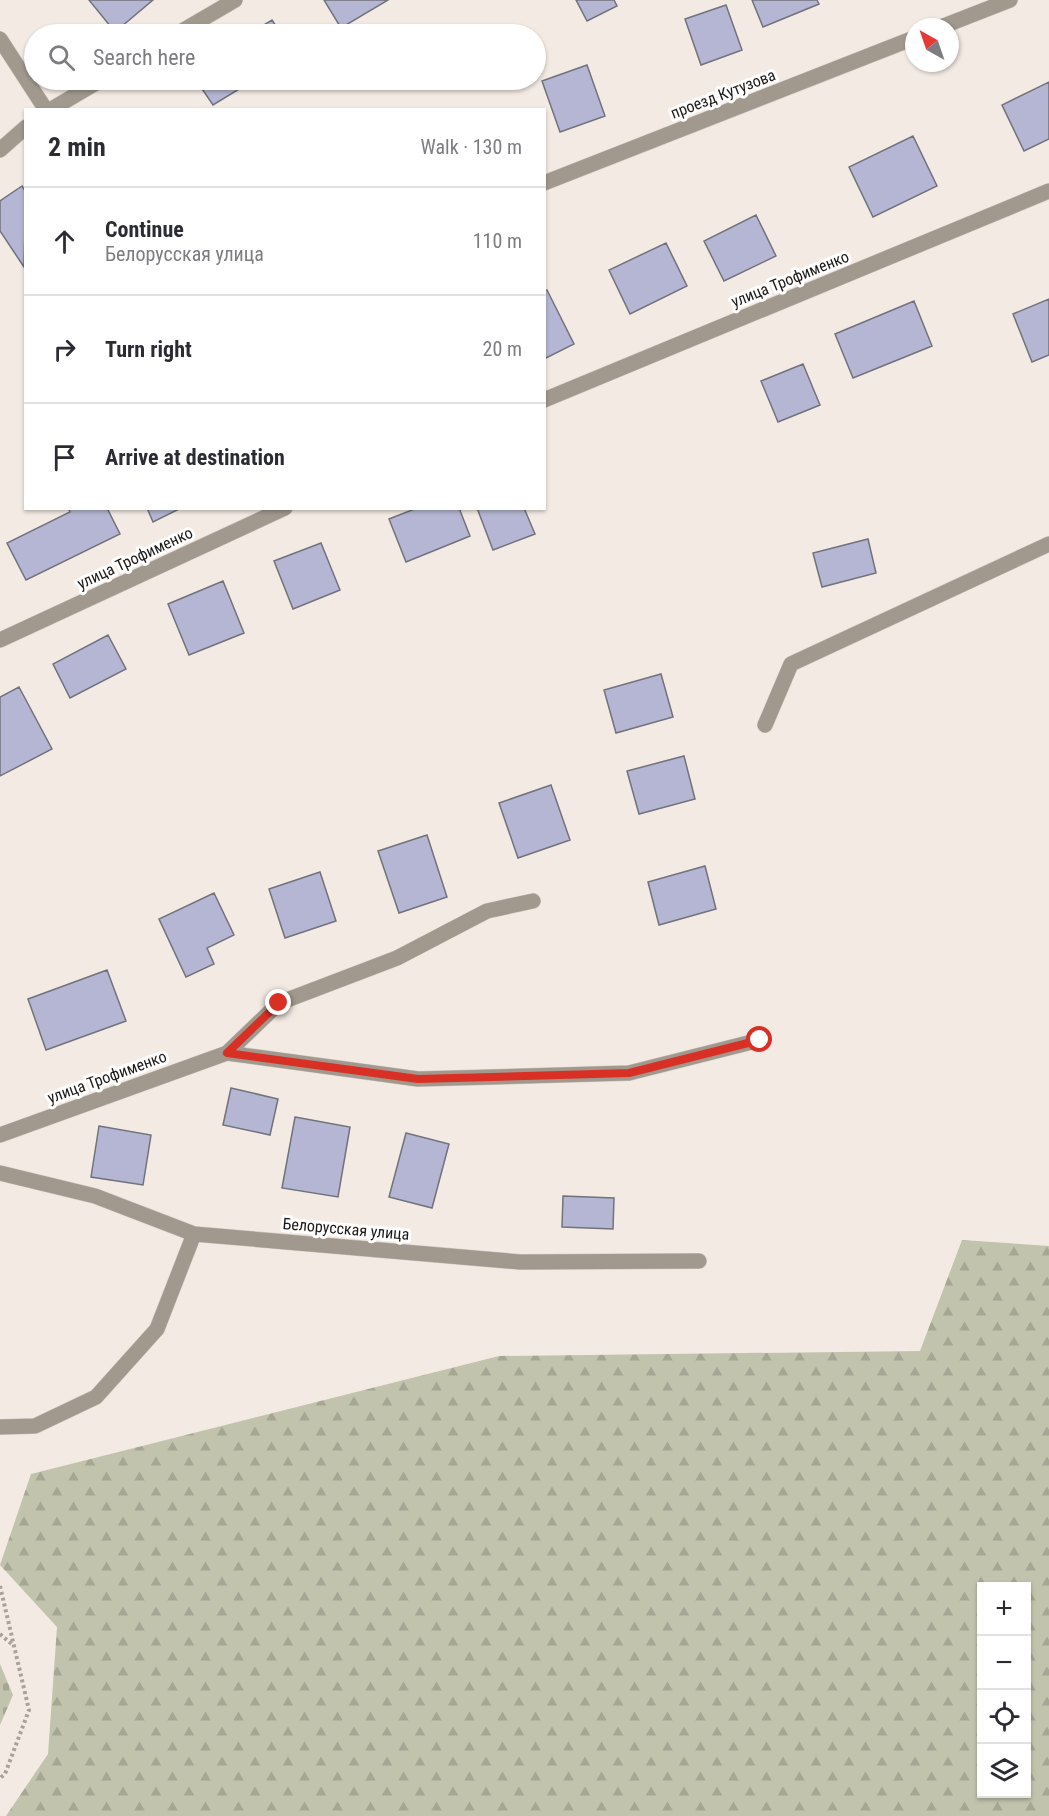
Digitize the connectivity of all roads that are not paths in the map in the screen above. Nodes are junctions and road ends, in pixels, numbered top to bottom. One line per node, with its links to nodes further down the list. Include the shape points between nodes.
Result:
1 (235, 0): 4 (street)
2 (1010, 0): 3 (street)
3 (959, 20)
4 (194, 24)
5 (0, 39): 7 (street)
6 (905, 42): 14 (street, проезд Кутузова)
7 (24, 76)
8 (33, 90): 10 (street)
9 (84, 90): 11 (street)
10 (45, 108)
11 (53, 108)
12 (24, 130): 13 (street)
13 (0, 150)
14 (546, 182)
15 (1049, 191): 16 (street, улица Трофименко)
16 (546, 399)
17 (281, 510): 19 (street, улица Трофименко)
18 (1049, 544): 20 (street, via 791,664)
19 (0, 640)
20 (765, 725)
21 (533, 901): 23 (street, via 487,911 397,958 279,1003)
22 (760, 1040): 23 (street, via 629,1073 418,1079)
23 (227, 1053): 24 (street, улица Трофименко)
24 (0, 1136)
25 (0, 1173): 26 (street, Белорусская улица, via 95,1196)
26 (194, 1234): 27 (street, Белорусская улица, via 520,1262); 28 (street, via 157,1329 96,1397 35,1426)
27 (699, 1261)
28 (0, 1427)

